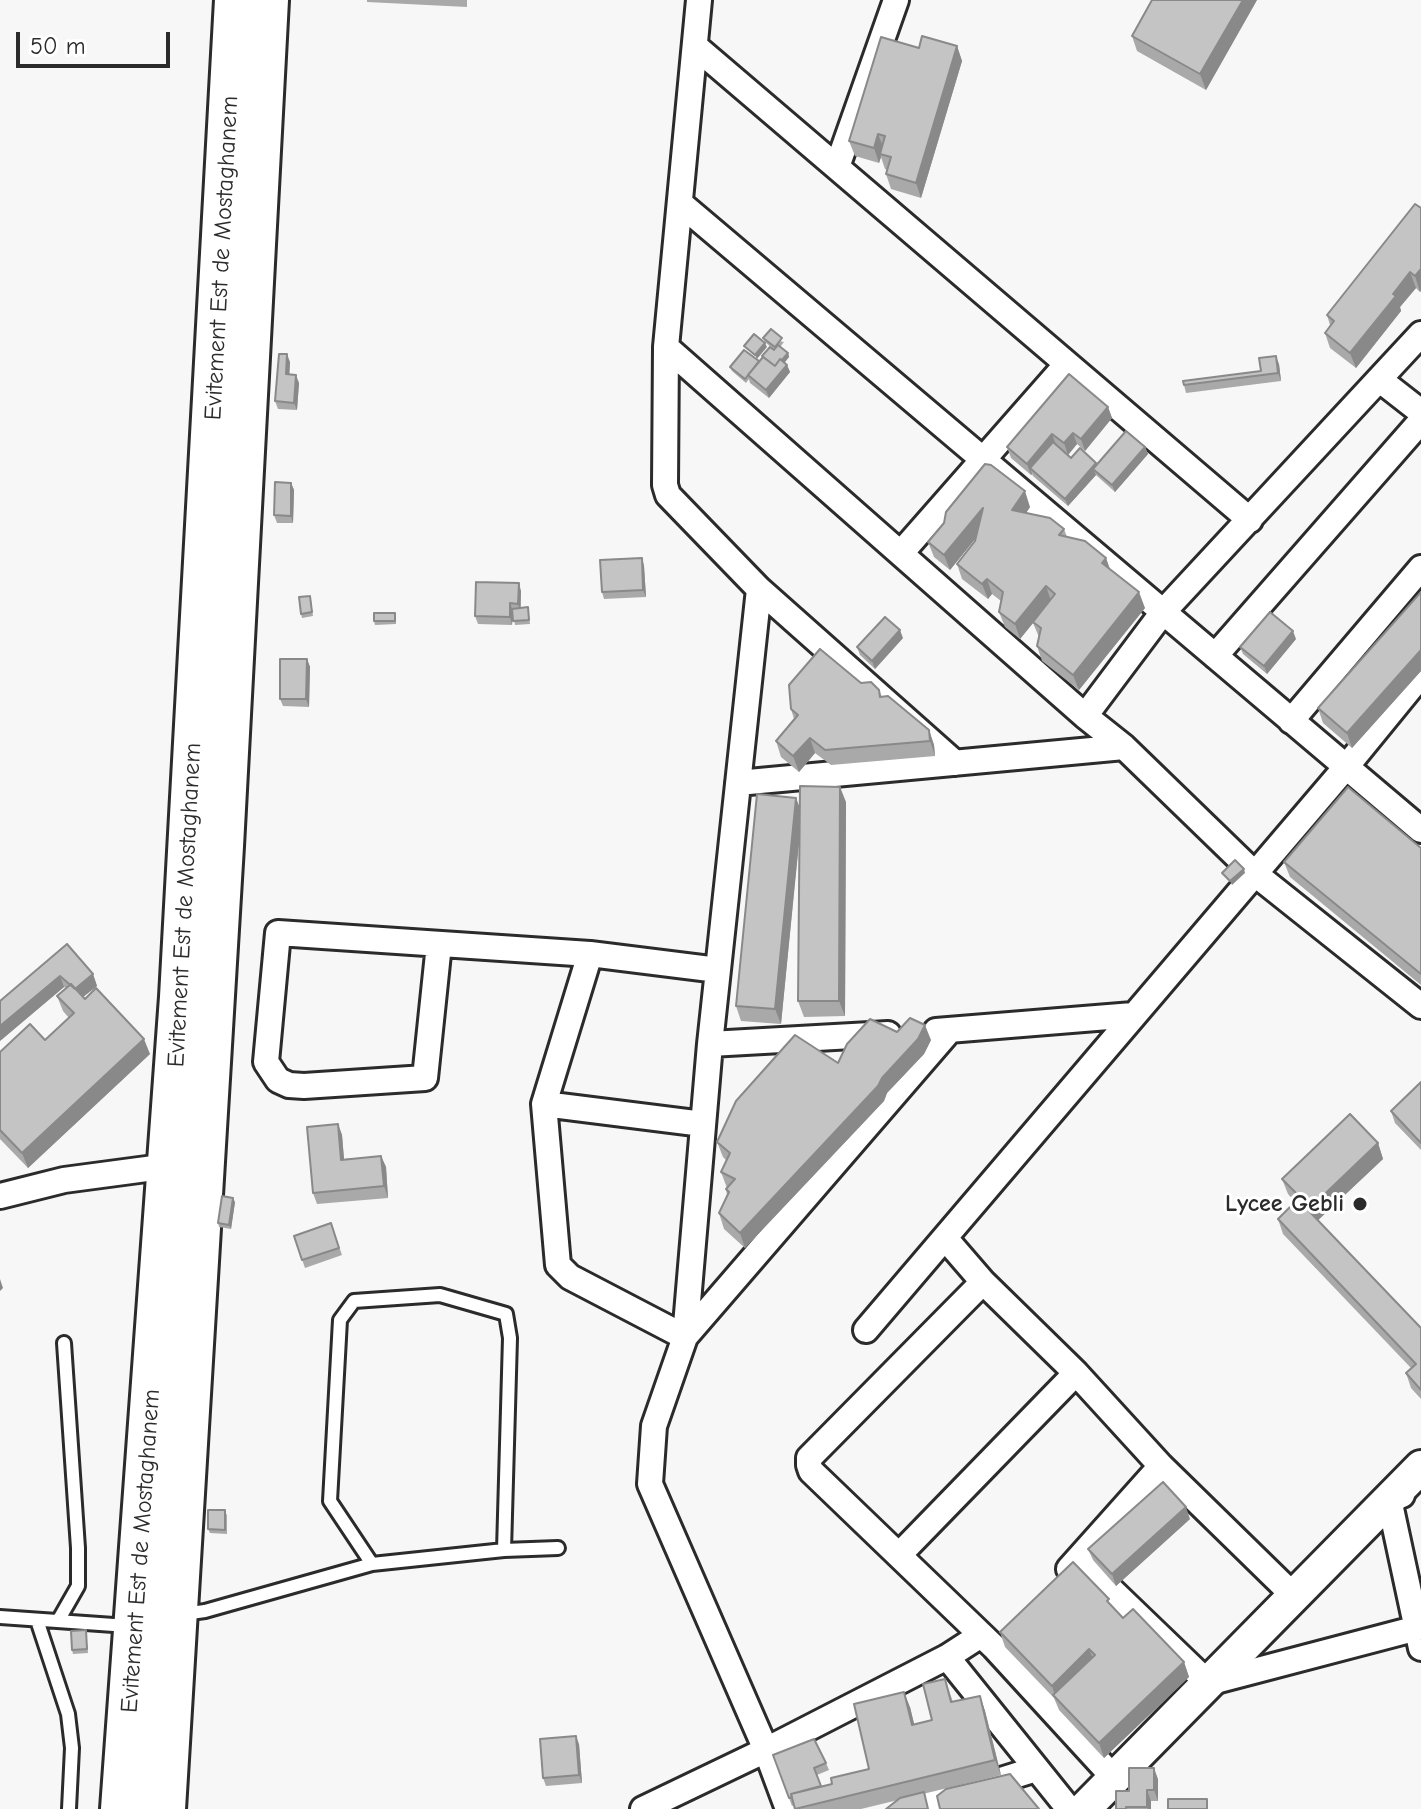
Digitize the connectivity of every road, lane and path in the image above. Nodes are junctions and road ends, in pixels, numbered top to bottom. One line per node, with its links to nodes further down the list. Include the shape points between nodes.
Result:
1 (236, 0): 39 (highway, Evitement Est de Mostaghanem)
2 (267, 0): 58 (highway, Evitement Est de Mostaghanem)
3 (699, 0): 5 (street)
4 (896, 0): 6 (street)
5 (696, 47): 6 (street); 7 (street)
6 (837, 167): 10 (street)
7 (681, 204): 9 (street); 14 (street)
8 (1421, 334): 11 (street)
9 (666, 347): 16 (street); 18 (street, via 668,495)
10 (1067, 364): 14 (street); 15 (street)
11 (1380, 380): 12 (street); 15 (street)
12 (1421, 412)
13 (1421, 421): 20 (street)
14 (982, 459): 16 (street); 19 (street)
15 (1250, 520): 19 (street)
16 (901, 553): 22 (street)
17 (1421, 568): 23 (street)
18 (759, 589): 25 (street); 27 (street)
19 (1163, 612): 20 (street); 22 (street)
20 (1215, 656): 23 (street)
21 (1420, 677): 26 (street)
22 (1085, 716): 24 (street)
23 (1291, 721): 26 (street)
24 (1124, 747): 25 (street); 29 (street)
25 (955, 763): 27 (street)
26 (1346, 767): 28 (street); 29 (street)
27 (738, 783): 32 (street)
28 (1421, 830)
29 (1254, 873): 33 (street); 34 (street)
30 (439, 944): 30 (street, via 425,1078 304,1086 278,1080 266,1062 278,933); 31 (street)
31 (590, 954): 32 (street); 37 (street)
32 (718, 970): 36 (street)
33 (1421, 1006)
34 (1133, 1015): 35 (street); 41 (street)
35 (950, 1030): 36 (street); 44 (street)
36 (710, 1044): 38 (street)
37 (544, 1104): 38 (street); 44 (street, via 558,1265 570,1277)
38 (703, 1124): 44 (street)
39 (169, 1166): 40 (street, via 64,1180); 63 (highway, Evitement Est de Mostaghanem)
40 (0, 1196)
41 (945, 1238): 42 (street); 43 (street)
42 (983, 1282): 46 (street); 53 (street, via 809,1458 811,1471)
43 (866, 1330)
44 (685, 1337): 68 (street, via 654,1426 650,1484)
45 (64, 1343): 61 (lane, via 78,1586)
46 (1076, 1373): 47 (street); 53 (street)
47 (1161, 1466): 54 (street); 57 (street)
48 (1421, 1467): 50 (street)
49 (1421, 1489): 50 (street)
50 (1389, 1499): 57 (street); 64 (street)
51 (558, 1548): 52 (lane)
52 (504, 1550): 55 (lane); 55 (lane, via 510,1338 506,1314 440,1295 354,1301 340,1320 330,1501)
53 (899, 1555): 65 (street)
54 (1079, 1559): 56 (street); 67 (street)
55 (372, 1564): 58 (lane, via 205,1611)
56 (1058, 1581)
57 (1294, 1596): 67 (street)
58 (176, 1614): 73 (highway, Evitement Est de Mostaghanem)
59 (0, 1617): 60 (lane)
60 (37, 1620): 61 (lane); 71 (lane, via 68,1714)
61 (58, 1621): 63 (lane)
62 (1015, 1625): 65 (street)
63 (135, 1627): 72 (highway, Evitement Est de Mostaghanem)
64 (1419, 1634): 67 (street)
65 (988, 1641): 66 (street); 70 (street)
66 (947, 1657): 68 (street); 69 (street)
67 (1208, 1683): 70 (street)
68 (766, 1750): 74 (street); 75 (street)
69 (1036, 1769): 76 (street); 77 (street)
70 (1114, 1778): 78 (street)
71 (69, 1809)
72 (122, 1809)
73 (164, 1809)
74 (643, 1809)
75 (788, 1809)
76 (909, 1809)
77 (1069, 1809)
78 (1084, 1809)

